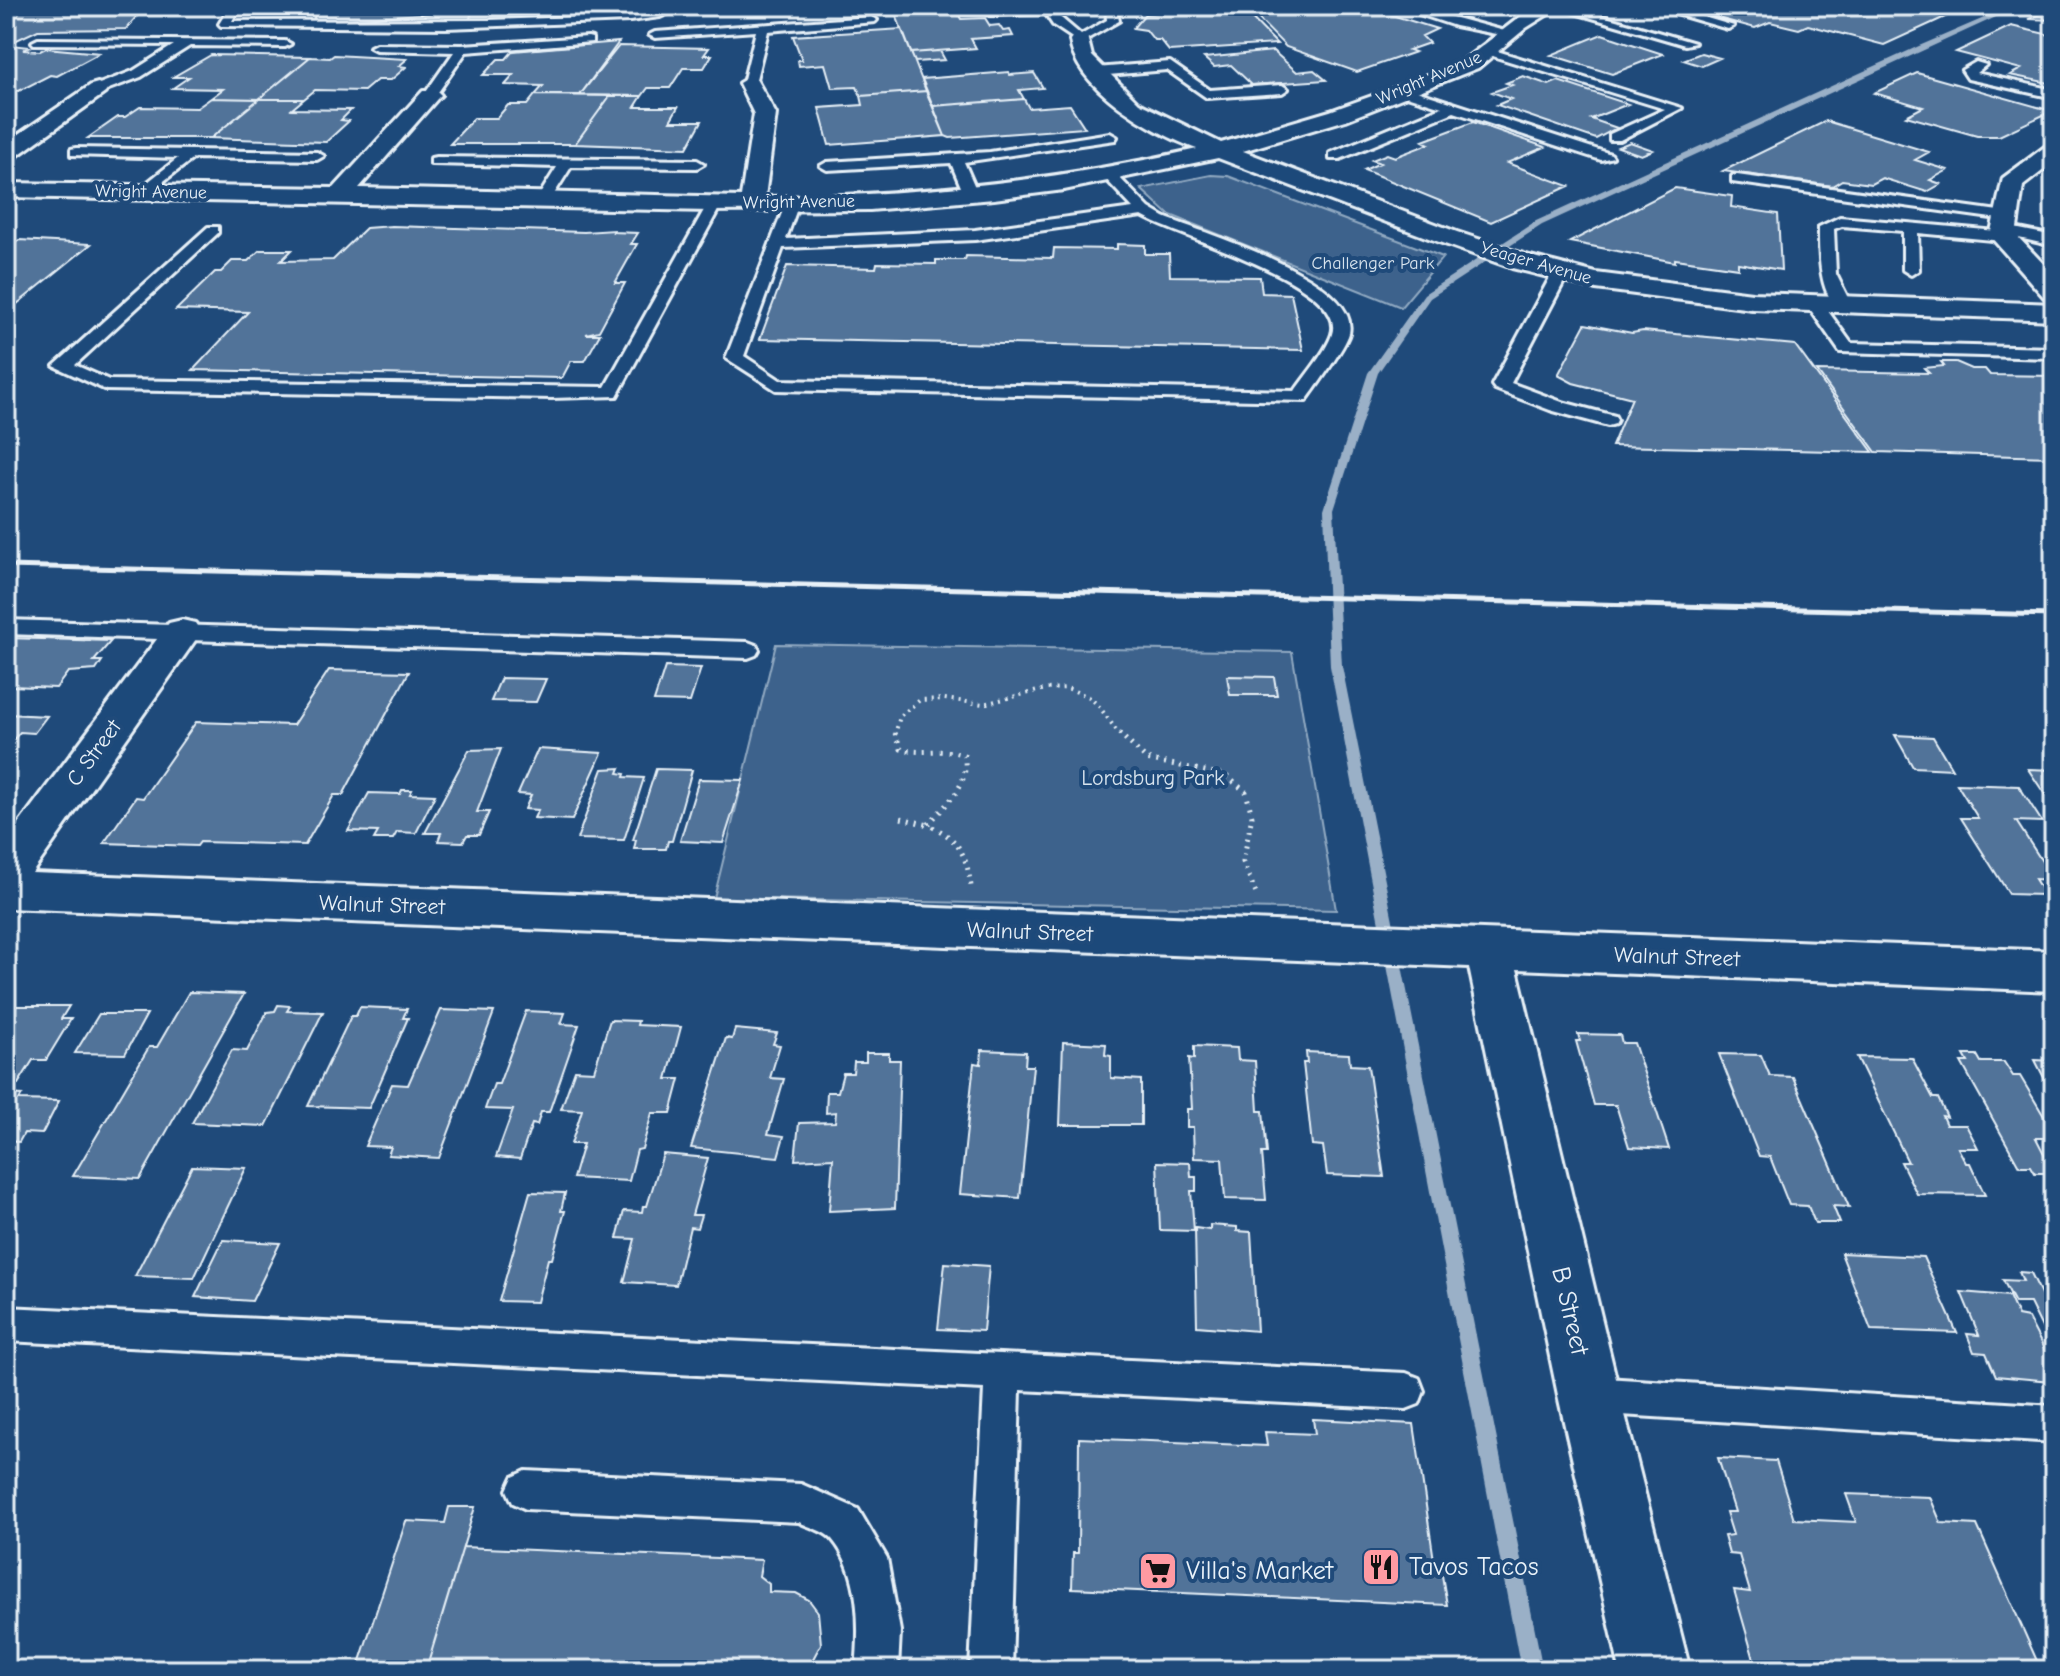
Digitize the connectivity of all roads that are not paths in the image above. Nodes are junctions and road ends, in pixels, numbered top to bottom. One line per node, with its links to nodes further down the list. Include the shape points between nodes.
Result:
1 (235, 6): 2 (lane, via 225,24 463,27 620,18)
2 (679, 6)
3 (742, 6): 4 (lane)
4 (803, 6)
5 (1111, 6): 16 (lane, via 1113,21)
6 (1400, 6): 13 (lane)
7 (1554, 6): 13 (street, Wright Avenue); 19 (lane)
8 (1658, 6): 11 (lane)
9 (990, 12): 16 (lane, via 1048,10)
10 (871, 20): 12 (lane)
11 (1728, 26)
12 (763, 28): 14 (lane); 26 (lane)
13 (1506, 33): 23 (street, Wright Avenue)
14 (655, 35)
15 (588, 40): 22 (lane)
16 (1080, 40): 25 (street, Yeager Avenue, via 1082,57)
17 (38, 42): 18 (lane)
18 (188, 42): 20 (lane); 27 (lane, via 137,74)
19 (1689, 43)
20 (285, 44)
21 (376, 47): 22 (lane)
22 (462, 49): 31 (lane)
23 (1490, 52): 29 (street, Wright Avenue); 34 (lane, via 1676,108)
24 (1980, 65): 30 (lane, via 1968,70 1972,76)
25 (1096, 72): 28 (lane, via 1170,66 1207,94); 37 (street, Yeager Avenue, via 1131,108)
26 (749, 83): 56 (street, via 765,114)
27 (98, 89): 38 (street)
28 (1282, 89)
29 (1404, 91): 32 (lane); 37 (street, Wright Avenue)
30 (2054, 94)
31 (430, 95): 53 (street)
32 (1454, 107): 41 (lane); 42 (lane)
33 (1110, 137): 43 (lane)
34 (1615, 137)
35 (2054, 151): 60 (street, via 2011,183)
36 (76, 152): 39 (lane)
37 (1223, 152): 48 (street, Wright Avenue); 65 (street, Yeager Avenue, via 1465,243)
38 (6, 153)
39 (191, 154): 40 (lane); 51 (lane)
40 (317, 156)
41 (1335, 156)
42 (1606, 157)
43 (956, 159): 47 (lane); 52 (lane)
44 (436, 161): 45 (lane)
45 (566, 163): 46 (lane); 54 (lane)
46 (697, 164)
47 (827, 166)
48 (1110, 176): 52 (street, Wright Avenue); 58 (lane)
49 (1737, 179): 60 (lane)
50 (6, 190): 51 (street, Wright Avenue)
51 (144, 192): 53 (street, Wright Avenue)
52 (971, 194): 57 (street, Wright Avenue)
53 (340, 195): 54 (street, Wright Avenue)
54 (544, 199): 55 (street, Wright Avenue)
55 (715, 203): 56 (street, Wright Avenue); 61 (lane, via 611,392 106,385 63,366)
56 (751, 203): 57 (street, Wright Avenue)
57 (792, 203): 63 (lane)
58 (1144, 211): 63 (lane, via 975,235); 63 (lane, via 1303,279 1332,302 1341,318 1341,334 1300,397 776,385 735,358)
59 (1910, 226): 60 (lane); 64 (lane); 67 (lane, via 1840,221 1826,227 1828,274)
60 (2004, 228): 62 (lane); 68 (street)
61 (213, 230)
62 (2054, 241)
63 (778, 244)
64 (1911, 270)
65 (1561, 272): 66 (street, Yeager Avenue, via 1752,301); 70 (lane, via 1501,385)
66 (1814, 303): 67 (street, Yeager Avenue); 69 (lane, via 1846,348)
67 (1843, 304): 68 (street, Yeager Avenue)
68 (2053, 307)
69 (2054, 353)
70 (1608, 420)
71 (6, 627): 72 (lane)
72 (182, 632): 73 (lane); 74 (street, C Street)
73 (748, 650)
74 (6, 875)
75 (6, 890): 76 (street, Walnut Street)
76 (1464, 949): 77 (street, Walnut Street); 81 (street, B Street)
77 (2054, 971)
78 (6, 1324): 79 (lane)
79 (1003, 1372): 80 (lane); 85 (lane)
80 (1406, 1391)
81 (1589, 1395): 82 (lane); 86 (street, B Street)
82 (2054, 1424)
83 (526, 1490): 84 (lane, via 801,1503 844,1523 867,1558 880,1631)
84 (877, 1670)
85 (991, 1670)
86 (1655, 1670)

